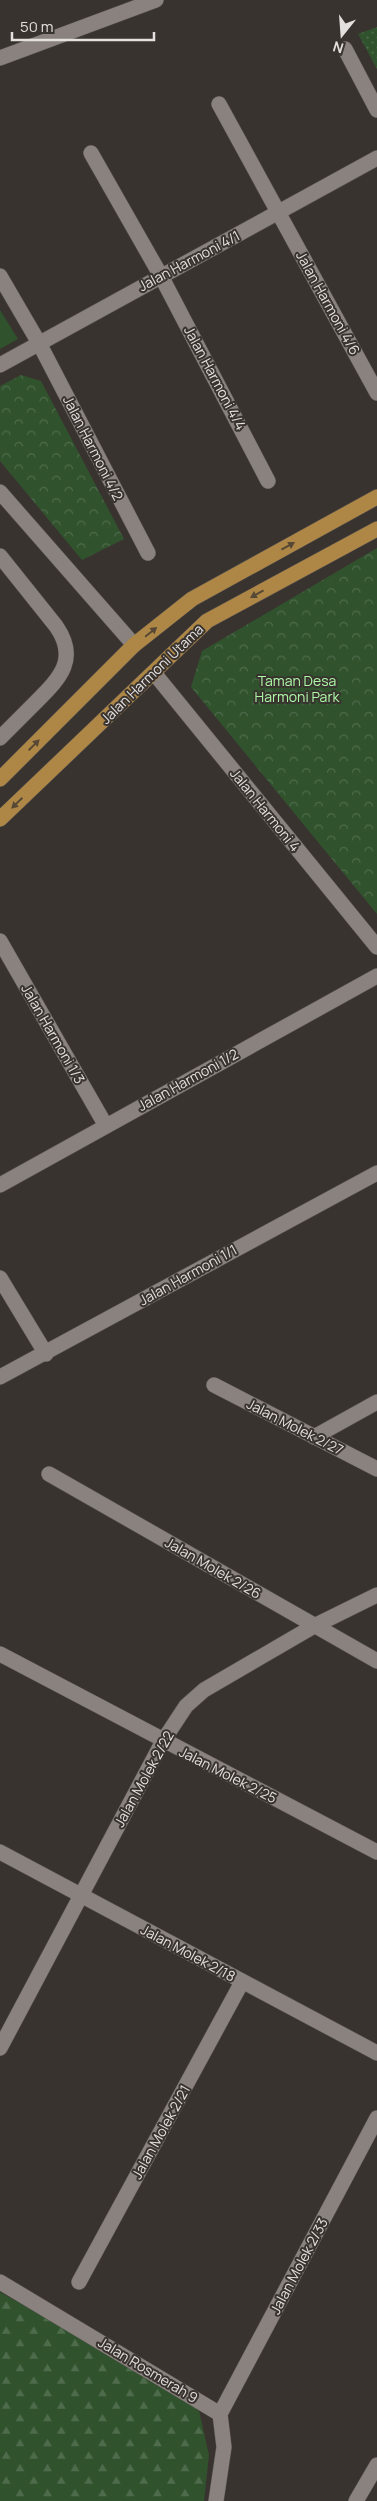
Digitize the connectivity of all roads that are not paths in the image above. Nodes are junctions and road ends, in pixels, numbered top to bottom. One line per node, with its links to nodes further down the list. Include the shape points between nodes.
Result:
1 (156, 0): 3 (street)
2 (345, 49): 5 (street)
3 (0, 58)
4 (219, 104): 8 (street, Jalan Harmoni 4/6)
5 (377, 110)
6 (90, 153): 10 (street, Jalan Harmoni 4/4)
7 (377, 158): 8 (street, Jalan Harmoni 4/1)
8 (279, 212): 10 (street, Jalan Harmoni 4/1); 13 (street, Jalan Harmoni 4/6)
9 (0, 276): 11 (street, Jalan Harmoni 4/2)
10 (161, 276): 11 (street, Jalan Harmoni 4/1); 14 (street, Jalan Harmoni 4/4)
11 (39, 342): 12 (street, Jalan Harmoni 4/1); 18 (street, Jalan Harmoni 4/2)
12 (0, 365)
13 (377, 393)
14 (268, 481)
15 (0, 492): 20 (street)
16 (377, 497): 20 (main road, Jalan Harmoni Utama, one-way to 16, via 192,599)
17 (377, 528): 21 (main road, Jalan Harmoni Utama, one-way to 21, via 207,621)
18 (148, 553)
19 (0, 556): 22 (street, via 64,637 66,652 59,680)
20 (134, 645): 23 (main road, Jalan Harmoni Utama, one-way to 20)
21 (154, 673): 24 (main road, Jalan Harmoni Utama, one-way to 24); 26 (street, Jalan Harmoni 4)
22 (0, 738)
23 (0, 779)
24 (0, 819)
25 (0, 941): 28 (street, Jalan Harmoni 1/3)
26 (377, 947)
27 (377, 976): 28 (street, Jalan Harmoni 1/2)
28 (106, 1126): 30 (street, Jalan Harmoni 1/2)
29 (377, 1173): 32 (street, Jalan Harmoni 1/1)
30 (0, 1185)
31 (0, 1278): 32 (street)
32 (46, 1354): 33 (street, Jalan Harmoni 1/1)
33 (0, 1377)
34 (214, 1385): 36 (street, Jalan Molek 2/27)
35 (377, 1402): 36 (street)
36 (314, 1436): 37 (street, Jalan Molek 2/27)
37 (377, 1469)
38 (49, 1474): 40 (street, Jalan Molek 2/26)
39 (377, 1595): 40 (street, Jalan Molek 2/22)
40 (314, 1626): 42 (street, Jalan Molek 2/26); 43 (street, Jalan Molek 2/22, via 204,1690 186,1706)
41 (0, 1654): 43 (street, Jalan Molek 2/25)
42 (377, 1661)
43 (163, 1741): 45 (street, Jalan Molek 2/25); 46 (street, Jalan Molek 2/22)
44 (0, 1852): 46 (street, Jalan Molek 2/18)
45 (377, 1852)
46 (81, 1895): 47 (street, Jalan Molek 2/18); 48 (street, Jalan Molek 2/22)
47 (242, 1982): 49 (street, Jalan Molek 2/18); 52 (street, Jalan Molek 2/21)
48 (0, 2048)
49 (377, 2054)
50 (377, 2118): 53 (street, Jalan Molek 2/33)
51 (0, 2282): 53 (street, Jalan Rosmerah 9)
52 (79, 2282)
53 (220, 2414): 55 (street, via 224,2446)
54 (377, 2466): 56 (street)
55 (216, 2501)
56 (356, 2501)

